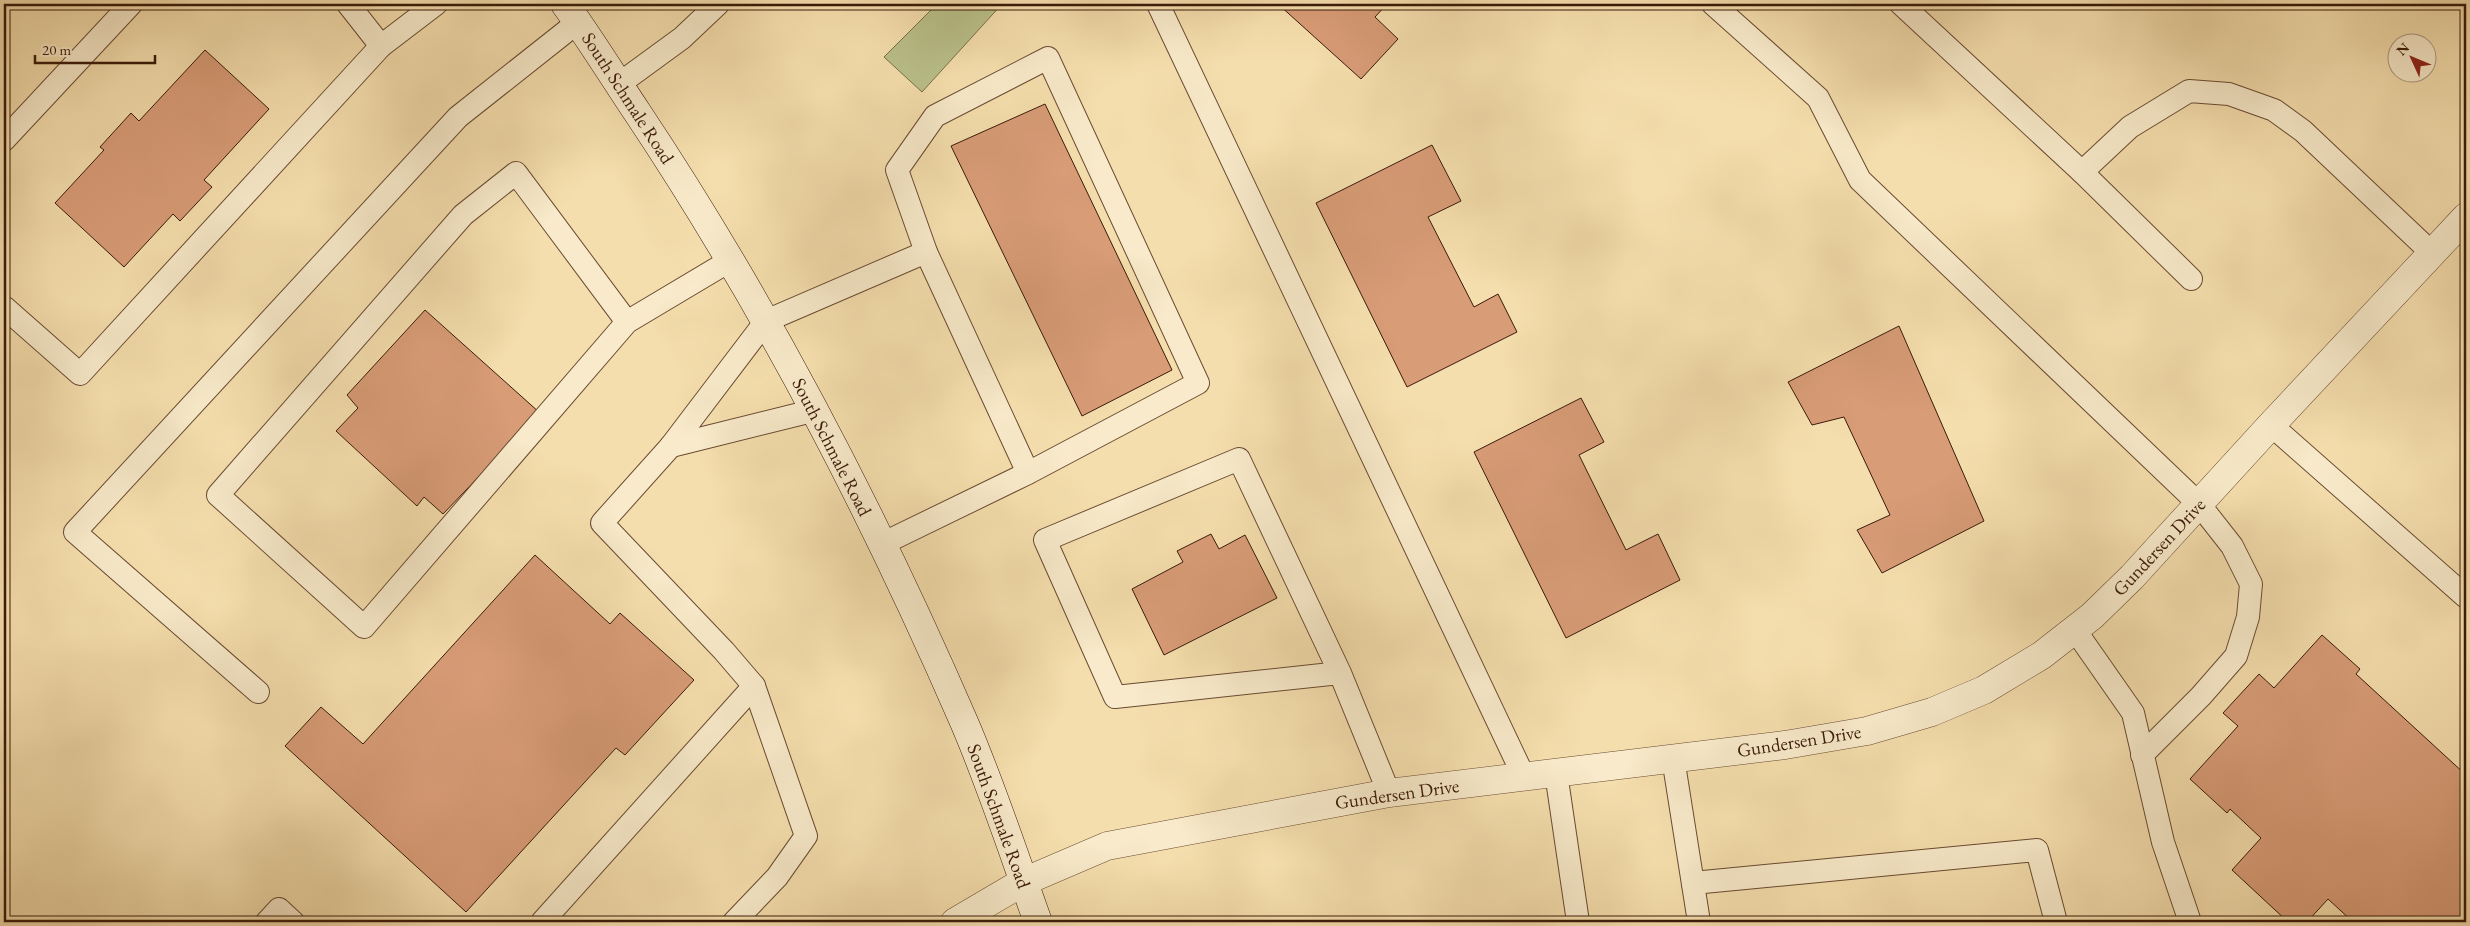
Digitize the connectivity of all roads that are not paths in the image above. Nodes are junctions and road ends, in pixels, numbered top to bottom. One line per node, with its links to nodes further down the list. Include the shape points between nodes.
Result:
1 (131, 4): 11 (lane)
2 (348, 4): 9 (lane)
3 (436, 4): 9 (lane)
4 (718, 4): 10 (lane, via 682,38)
5 (1158, 4): 35 (lane)
6 (1713, 4): 25 (lane, via 1818,98 1860,180)
7 (1901, 4): 12 (lane)
8 (571, 13): 10 (street, South Schmale Road); 31 (lane, via 458,117 75,532)
9 (381, 46): 18 (lane, via 80,374)
10 (619, 84): 16 (street, South Schmale Road)
11 (4, 140)
12 (2082, 172): 15 (lane, via 2130,127 2189,91 2230,94 2274,110 2303,131); 17 (lane)
13 (2466, 218): 15 (street, Gundersen Drive)
14 (926, 252): 19 (lane); 24 (lane); 24 (lane, via 897,170 934,116 1048,58 1198,384)
15 (2433, 254): 22 (street, Gundersen Drive)
16 (731, 260): 19 (street, South Schmale Road); 20 (lane)
17 (2191, 279)
18 (4, 307)
19 (766, 321): 21 (street, South Schmale Road); 23 (lane)
20 (626, 322): 20 (lane, via 516,173 463,215 218,494 364,627)
21 (816, 410): 23 (lane); 26 (street, South Schmale Road)
22 (2271, 425): 25 (street, Gundersen Drive); 27 (lane)
23 (671, 446): 30 (lane, via 602,523)
24 (1028, 473): 26 (lane)
25 (2199, 504): 28 (street, Gundersen Drive, via 2132,577); 32 (lane, via 2232,546 2251,584 2248,617 2236,656 2202,696)
26 (882, 544): 37 (street, South Schmale Road, via 965,723)
27 (2466, 597)
28 (2075, 630): 32 (lane, via 2133,714); 33 (street, Gundersen Drive, via 2042,655 1984,690 1932,712 1867,731 1785,745)
29 (1340, 673): 29 (lane, via 1240,459 1045,540 1115,697); 36 (lane)
30 (754, 686): 41 (lane); 42 (lane, via 806,836 776,877)
31 (258, 692)
32 (2142, 755): 48 (lane, via 2163,842)
33 (1674, 758): 34 (street, Gundersen Drive); 38 (lane)
34 (1556, 773): 35 (street, Gundersen Drive); 45 (lane)
35 (1524, 776): 36 (street, Gundersen Drive)
36 (1389, 793): 37 (street, Gundersen Drive, via 1107,846)
37 (1023, 882): 43 (street, Gundersen Drive); 44 (street, South Schmale Road)
38 (1693, 883): 46 (lane); 47 (lane, via 2037,850)
39 (267, 922): 40 (lane, via 279,909)
40 (293, 922)
41 (542, 922)
42 (734, 922)
43 (954, 922)
44 (1038, 922)
45 (1578, 922)
46 (1699, 922)
47 (2056, 922)
48 (2190, 922)

